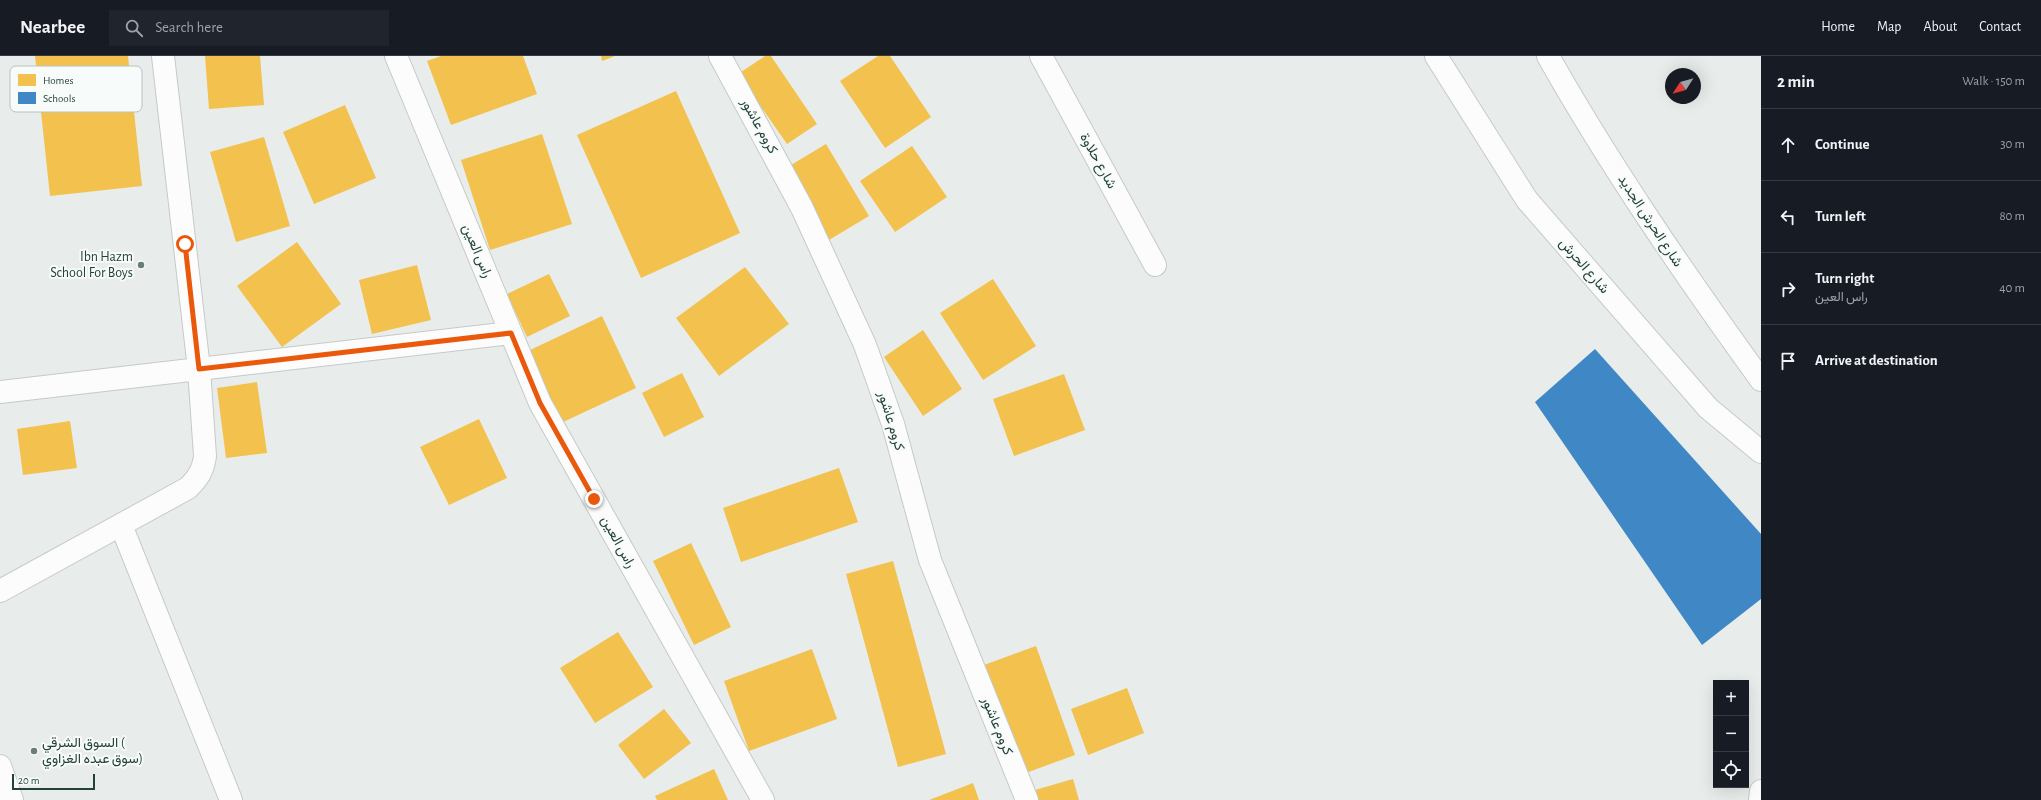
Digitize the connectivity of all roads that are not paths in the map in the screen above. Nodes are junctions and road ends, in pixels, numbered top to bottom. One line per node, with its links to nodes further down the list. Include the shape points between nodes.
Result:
1 (163, 56): 9 (street)
2 (396, 56): 8 (street, راس العين)
3 (720, 56): 20 (street, كروم عاشور, via 802,208 865,345 893,424 922,533 938,579)
4 (1041, 56): 7 (street, شارع حلاوة)
5 (1436, 56): 12 (street, شارع الحرش, via 1527,200 1708,408)
6 (1548, 56): 10 (street, شارع الحرش الجديد, via 1643,212)
7 (1155, 265)
8 (511, 333): 9 (street); 19 (street, راس العين, via 540,403)
9 (199, 369): 11 (street); 13 (street, via 205,456 203,469 197,480 188,488)
10 (1761, 380)
11 (0, 392)
12 (1761, 452)
13 (121, 525): 14 (street); 18 (street)
14 (0, 591)
15 (0, 766): 17 (street)
16 (1761, 791): 21 (street)
17 (12, 800)
18 (230, 800)
19 (763, 800)
20 (1027, 800)
21 (1760, 800)

